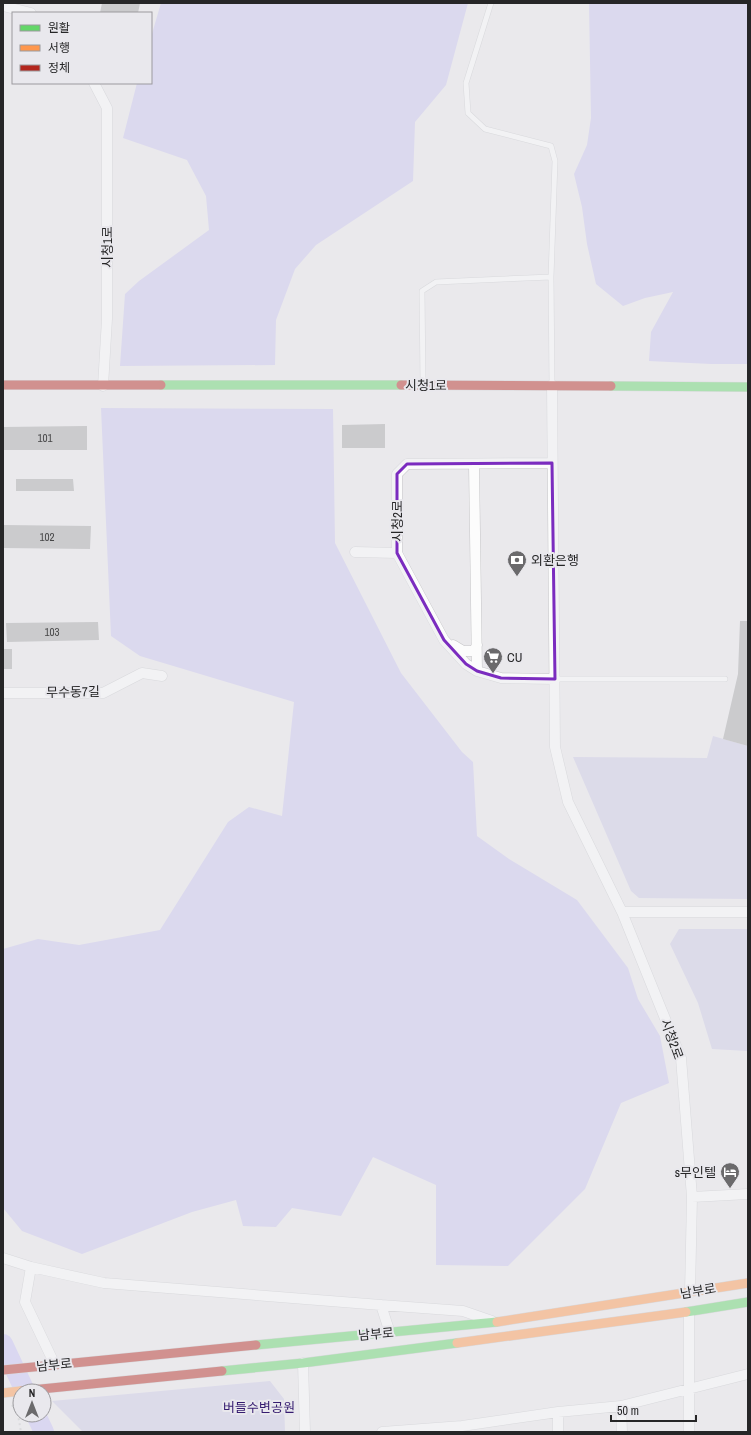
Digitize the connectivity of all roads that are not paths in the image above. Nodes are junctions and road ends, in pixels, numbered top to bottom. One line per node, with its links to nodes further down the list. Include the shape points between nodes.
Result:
1 (491, 3): 5 (lane, via 466,83 468,112 485,129 552,146 555,161)
2 (3, 6): 3 (street)
3 (27, 12)
4 (95, 84): 9 (street, 시청1로, via 107,108 107,319)
5 (551, 277): 7 (lane, via 436,282 422,291); 8 (lane)
6 (3, 385): 9 (main road, 시청1로)
7 (423, 385): 8 (main road, 시청1로); 9 (main road, 시청1로)
8 (552, 385): 10 (main road, 시청1로); 11 (street, 시청2로)
9 (103, 386)
10 (748, 387)
11 (552, 463): 12 (street, 시청2로); 19 (street, 시청2로)
12 (474, 464): 14 (street, 시청2로, via 407,464 397,474); 16 (street)
13 (354, 552): 14 (street)
14 (397, 553): 15 (street, 시청2로)
15 (444, 640): 16 (street, via 463,651 474,651); 17 (street, 시청2로, via 466,664)
16 (477, 645): 17 (street)
17 (477, 671): 19 (street, 시청2로, via 501,678)
18 (162, 676): 21 (street, 무수동7길, via 142,673 103,693)
19 (555, 679): 20 (lane); 22 (street, 시청2로, via 555,747 568,802)
20 (725, 679)
21 (3, 693)
22 (622, 912): 23 (street); 25 (street, 시청2로, via 681,1058)
23 (748, 912)
24 (748, 1194): 25 (street)
25 (692, 1197): 29 (street, 시청2로)
26 (3, 1258): 27 (street)
27 (31, 1267): 31 (street, via 104,1283); 36 (street, via 24,1302)
28 (748, 1283): 29 (main road, 남부로)
29 (690, 1293): 32 (main road); 33 (main road, 남부로)
30 (748, 1302): 32 (main road, 남부로)
31 (381, 1305): 33 (street, via 463,1311); 34 (street)
32 (689, 1312): 35 (main road, 남부로); 40 (street, 남부로)
33 (497, 1322): 34 (main road, 남부로)
34 (390, 1333): 36 (main road, 남부로)
35 (303, 1363): 39 (main road, 남부로); 44 (street)
36 (50, 1365): 37 (main road, 남부로)
37 (3, 1370)
38 (748, 1374): 40 (street)
39 (52, 1387)
40 (690, 1389): 41 (street); 48 (street, 남부로)
41 (622, 1406): 42 (street); 47 (street)
42 (558, 1412): 43 (street); 46 (street)
43 (462, 1429): 45 (street)
44 (304, 1432)
45 (382, 1432)
46 (558, 1432)
47 (622, 1432)
48 (690, 1432)

